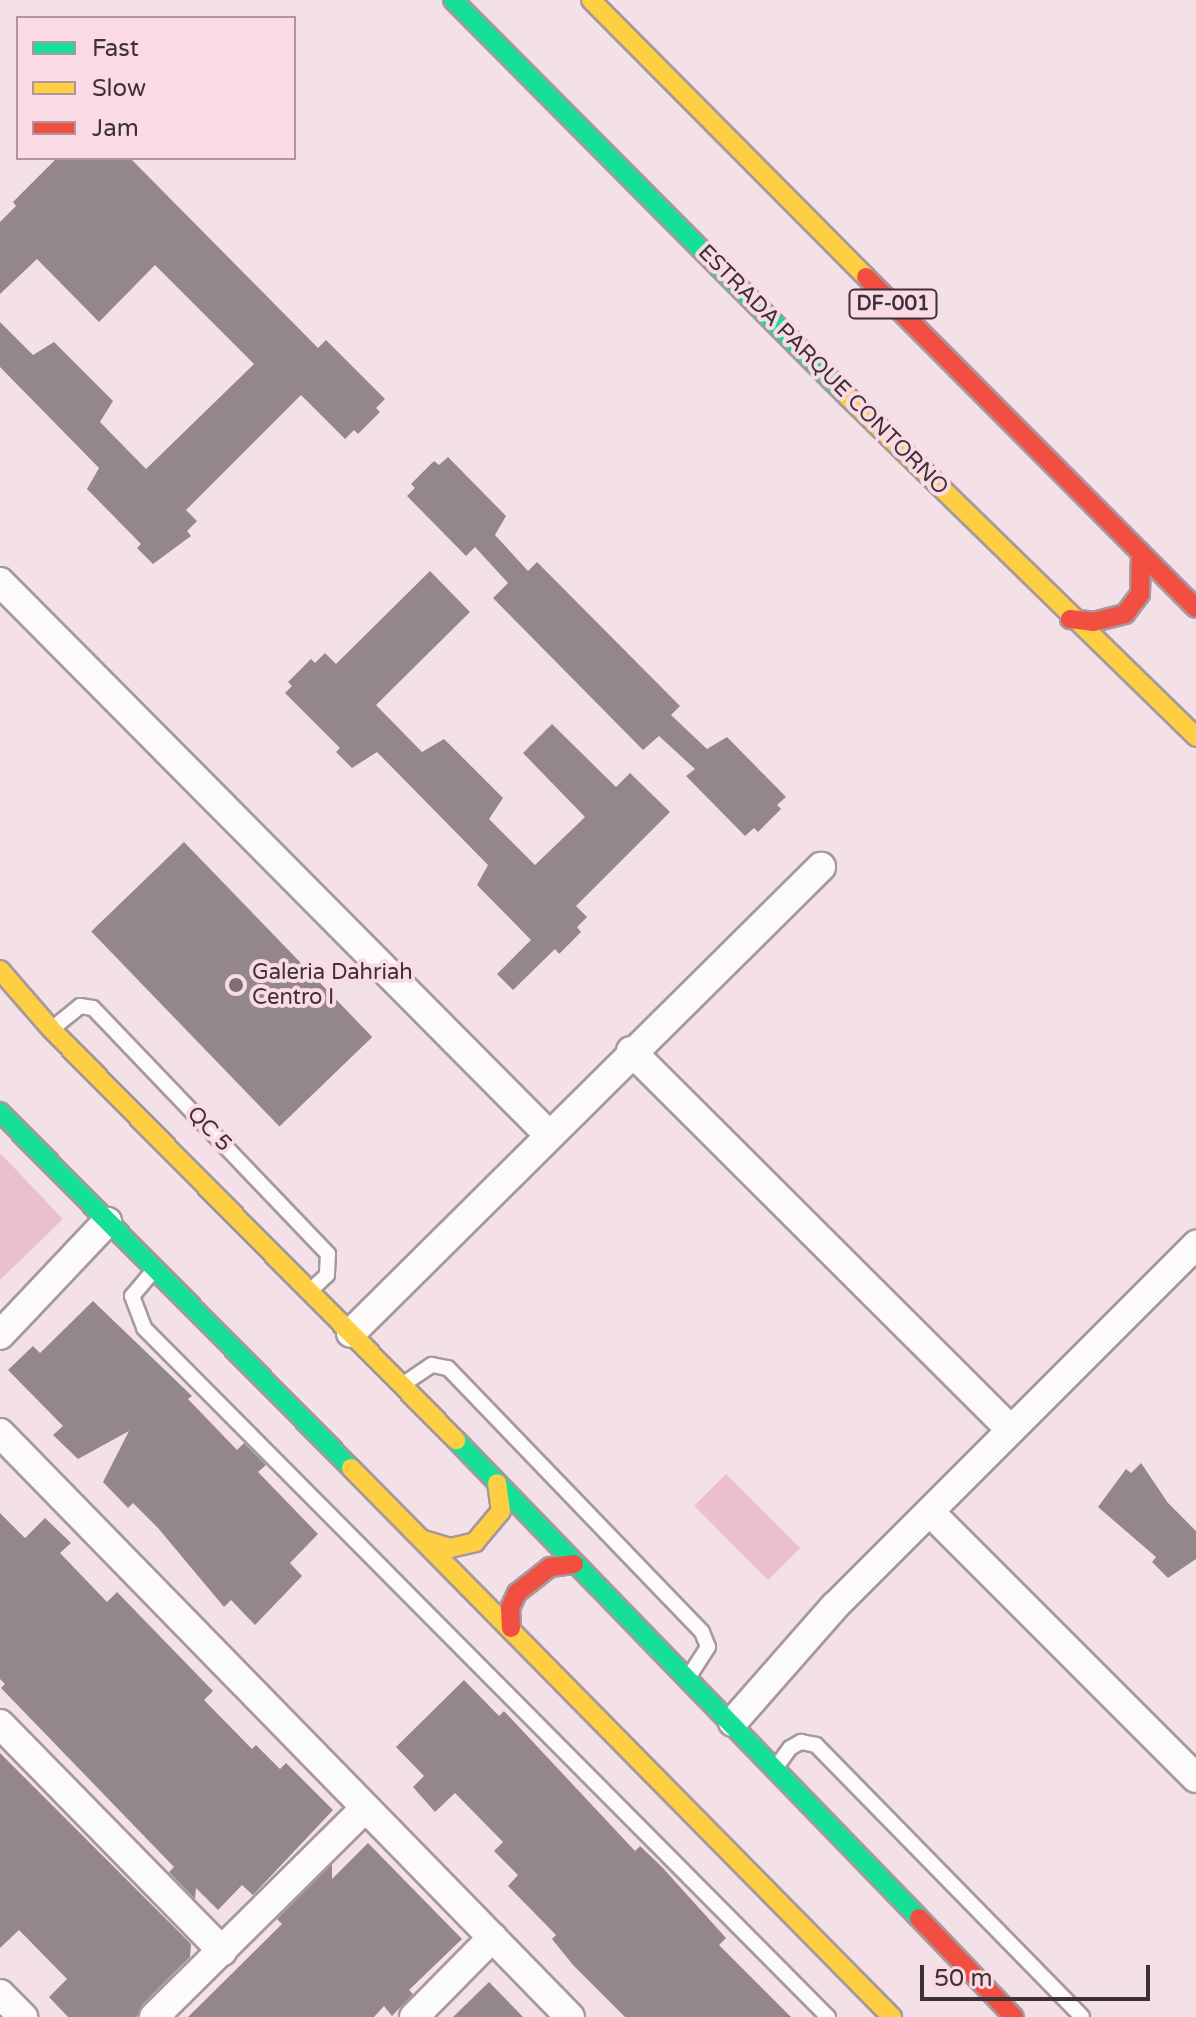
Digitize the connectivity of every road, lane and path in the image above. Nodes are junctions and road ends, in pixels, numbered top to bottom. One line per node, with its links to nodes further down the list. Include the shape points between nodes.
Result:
1 (453, 0): 6 (main road, ESTRADA PARQUE CONTORNO)
2 (591, 0): 3 (main road, DF-001)
3 (1141, 553): 5 (main road, DF-001); 6 (main road, via 1140,594 1125,614 1093,622)
4 (0, 582): 13 (street)
5 (1196, 608)
6 (1070, 619): 7 (main road, ESTRADA PARQUE CONTORNO)
7 (1196, 737)
8 (821, 867): 11 (street)
9 (0, 970): 10 (main road)
10 (52, 1030): 17 (main road); 17 (lane, QC 5, via 68,1012 93,1008 328,1254 327,1275)
11 (631, 1051): 13 (street); 21 (street)
12 (0, 1112): 14 (main road)
13 (547, 1133): 18 (street)
14 (107, 1222): 16 (main road); 19 (street)
15 (1196, 1245): 21 (street)
16 (155, 1269): 25 (main road); 41 (lane, via 132,1296 144,1328)
17 (309, 1293): 18 (main road)
18 (351, 1333): 20 (main road)
19 (0, 1335)
20 (400, 1387): 23 (main road); 28 (lane, via 420,1369 448,1368 702,1632 708,1647)
21 (1009, 1428): 24 (street)
22 (0, 1433): 33 (street)
23 (497, 1483): 25 (main road, via 501,1511 475,1542 450,1548); 26 (main road)
24 (930, 1512): 29 (street, via 835,1606); 32 (street)
25 (424, 1540): 27 (main road)
26 (574, 1564): 27 (main road, via 550,1567 517,1593 510,1608); 28 (main road)
27 (511, 1628): 42 (main road)
28 (688, 1676): 29 (main road)
29 (733, 1722): 31 (main road)
30 (0, 1724): 35 (street)
31 (776, 1769): 43 (main road); 44 (lane, via 790,1748 801,1742 816,1745)
32 (1196, 1778)
33 (364, 1809): 34 (street); 35 (street)
34 (493, 1937): 39 (street); 40 (street)
35 (222, 1951): 38 (street)
36 (0, 1994): 37 (street)
37 (23, 2017)
38 (154, 2017)
39 (414, 2017)
40 (570, 2017)
41 (828, 2017)
42 (892, 2017)
43 (1014, 2017)
44 (1082, 2017)

